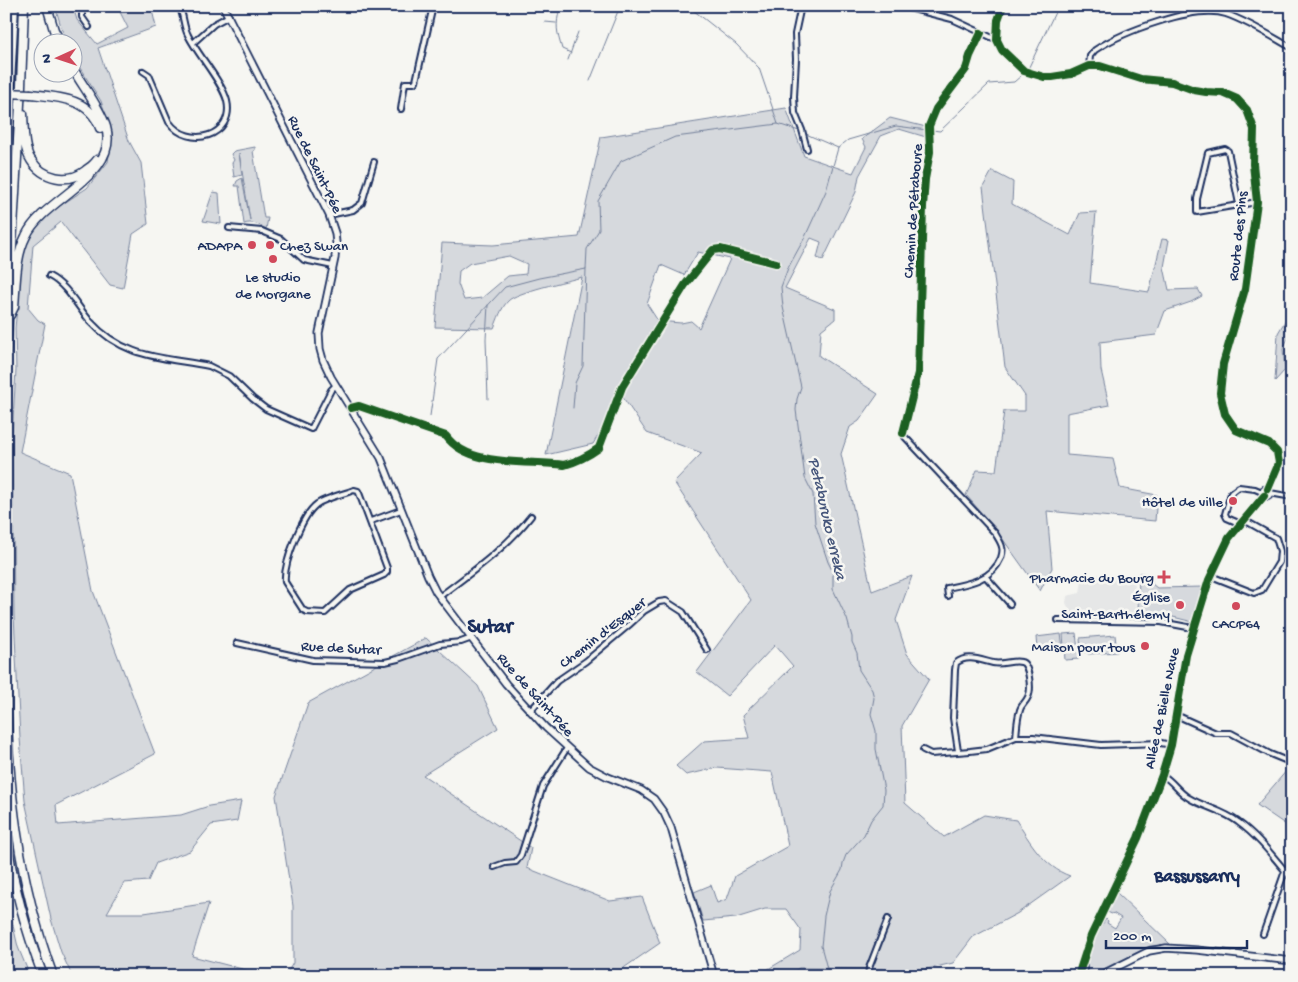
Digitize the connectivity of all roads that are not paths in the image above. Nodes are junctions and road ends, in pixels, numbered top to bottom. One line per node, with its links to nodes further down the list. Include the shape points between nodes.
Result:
1 (10, 6): 15 (highway)
2 (14, 6): 27 (highway)
3 (24, 6): 23 (highway)
4 (47, 6): 14 (highway)
5 (82, 6): 13 (street, via 82,17)
6 (179, 6): 18 (street)
7 (223, 6): 12 (main road, Rue de Saint-Pée)
8 (433, 6): 25 (street, via 416,81 405,83)
9 (801, 6): 26 (street, via 795,34 794,97)
10 (901, 6): 16 (street, via 952,19)
11 (1003, 6): 17 (street)
12 (229, 16): 18 (street, via 214,24); 31 (main road, Rue de Saint-Pée)
13 (89, 27)
14 (55, 32)
15 (6, 33)
16 (981, 34): 17 (street); 47 (street, Chemin de Pétaboure, via 966,69 936,109 929,126 918,374 903,433 994,533 1002,546 998,565)
17 (997, 40): 20 (street, via 1017,65 1034,75 1060,77)
18 (193, 43): 21 (street, via 227,100 228,116 210,135 195,138 174,128)
19 (1292, 48): 20 (street, via 1226,14 1204,12 1137,28 1095,50 1090,56)
20 (1089, 66): 29 (street, Route des Pins, via 1100,66 1141,79 1172,82 1201,92 1223,93 1237,99 1247,110 1254,129 1253,164)
21 (143, 71)
22 (81, 82): 36 (highway, via 102,116 107,142 104,155 92,174 33,223 20,252 14,307)
23 (21, 86): 24 (highway, bridge, via 26,143 30,159 39,169 52,177 68,179 95,163 101,152 103,135 98,120 89,109 75,100 31,94); 36 (highway)
24 (6, 93)
25 (401, 110)
26 (807, 149)
27 (6, 162)
28 (374, 162): 31 (street, via 362,203 353,210)
29 (1258, 202): 30 (street); 40 (street, Route des Pins, via 1245,289 1223,364 1220,392 1225,414 1236,430 1269,444 1278,452 1279,463)
30 (1239, 204): 30 (street, via 1197,212 1197,199 1210,151 1228,151)
31 (329, 215): 34 (main road, Rue de Saint-Pée, via 336,243)
32 (229, 228): 34 (street, via 262,231 281,239 304,260)
33 (776, 263): 39 (street, via 713,250 685,285 630,373 598,448 571,463 482,458 452,444 446,436 359,406)
34 (333, 266): 38 (main road, Rue de Saint-Pée, via 319,341 323,360)
35 (49, 276): 38 (street, via 58,281 96,327 123,346 145,356 217,370 229,376 266,409 303,426 311,429)
36 (8, 319): 37 (highway)
37 (6, 354)
38 (336, 385): 39 (main road, Rue de Saint-Pée)
39 (352, 408): 42 (main road, Rue de Saint-Pée, via 381,458)
40 (1266, 493): 41 (street); 45 (street, Allée de Bielle Nave); 45 (street, via 1238,487 1231,493 1225,514 1227,518)
41 (1292, 497)
42 (401, 510): 44 (street); 49 (main road, Rue de Saint-Pée)
43 (531, 516): 49 (street, via 498,553)
44 (371, 521): 44 (street, via 358,490 317,504 304,521 294,539 285,578 303,610 325,613 350,590 387,572)
45 (1242, 522): 46 (street, Allée de Bielle Nave, via 1229,538); 46 (street, via 1276,538 1280,551 1278,564 1262,590 1254,593)
46 (1211, 576): 52 (street, Allée de Bielle Nave)
47 (986, 577): 48 (street, via 947,588); 50 (street)
48 (948, 596)
49 (440, 597): 53 (main road, Rue de Saint-Pée)
50 (1010, 604)
51 (1058, 620): 52 (street, via 1165,623)
52 (1193, 628): 58 (street, Allée de Bielle Nave)
53 (472, 638): 54 (street, Rue de Sutar, via 440,644 385,662 313,660); 57 (main road, Rue de Saint-Pée)
54 (237, 643)
55 (707, 650): 57 (street, Chemin d'Esquer, via 683,612 666,601 659,602 557,682)
56 (6, 690): 75 (highway, via 12,798 19,850 28,895)
57 (530, 711): 61 (main road, Rue de Saint-Pée)
58 (1176, 715): 60 (street, Allée de Bielle Nave); 64 (street, via 1216,733 1231,733)
59 (1016, 737): 60 (street, via 1044,737 1101,745); 63 (street, via 988,749); 63 (street, via 1020,709 1030,692 1028,668 1022,662 998,664 977,658 960,659 955,670 953,718)
60 (1171, 745): 65 (street, Allée de Bielle Nave)
61 (567, 748): 67 (street, via 543,786 521,855 516,862); 76 (main road, Rue de Saint-Pée, via 589,767 641,790 660,806 668,820)
62 (923, 750): 63 (street, via 931,754)
63 (958, 751)
64 (1292, 763)
65 (1162, 775): 68 (street, via 1188,798 1237,820 1264,844); 72 (street, Allée de Bielle Nave, via 1138,838 1091,936)
66 (6, 837): 74 (highway, via 18,899)
67 (494, 867)
68 (1285, 870): 69 (street); 71 (street)
69 (1292, 878)
70 (888, 919): 77 (street)
71 (1263, 934)
72 (1083, 960): 78 (street, Allée de Bielle Nave); 79 (street, Allée de Bielle Nave)
73 (1292, 961): 80 (main road, via 1166,948 1148,952)
74 (43, 976)
75 (53, 976)
76 (714, 976)
77 (868, 976)
78 (1078, 976)
79 (1084, 976)
80 (1099, 976)

